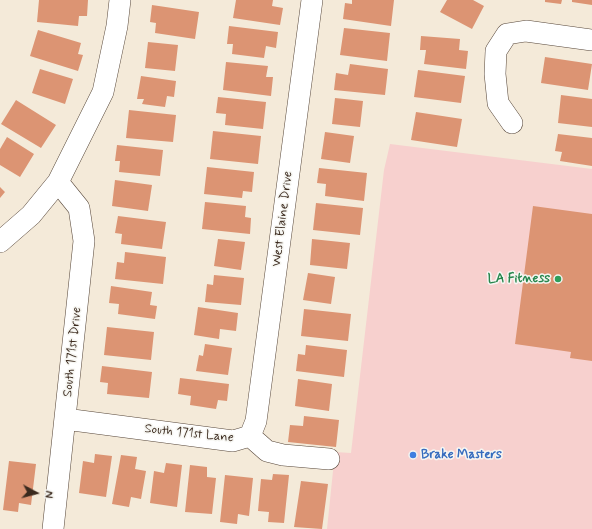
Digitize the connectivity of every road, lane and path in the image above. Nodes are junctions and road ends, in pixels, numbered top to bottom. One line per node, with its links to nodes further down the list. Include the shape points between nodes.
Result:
1 (120, 0): 5 (street, via 103,92)
2 (312, 0): 8 (street, West Elaine Drive, via 256,421)
3 (592, 40): 4 (street, via 526,31 507,34 496,52 495,74 498,102)
4 (512, 123)
5 (58, 182): 6 (street, via 31,215); 7 (street, South 171st Drive, via 79,208 84,240)
6 (0, 242)
7 (65, 419): 8 (street, South 171st Lane, via 233,441); 10 (street, South 171st Drive)
8 (250, 436): 9 (street, South 171st Lane, via 267,451)
9 (329, 459)
10 (54, 529)

